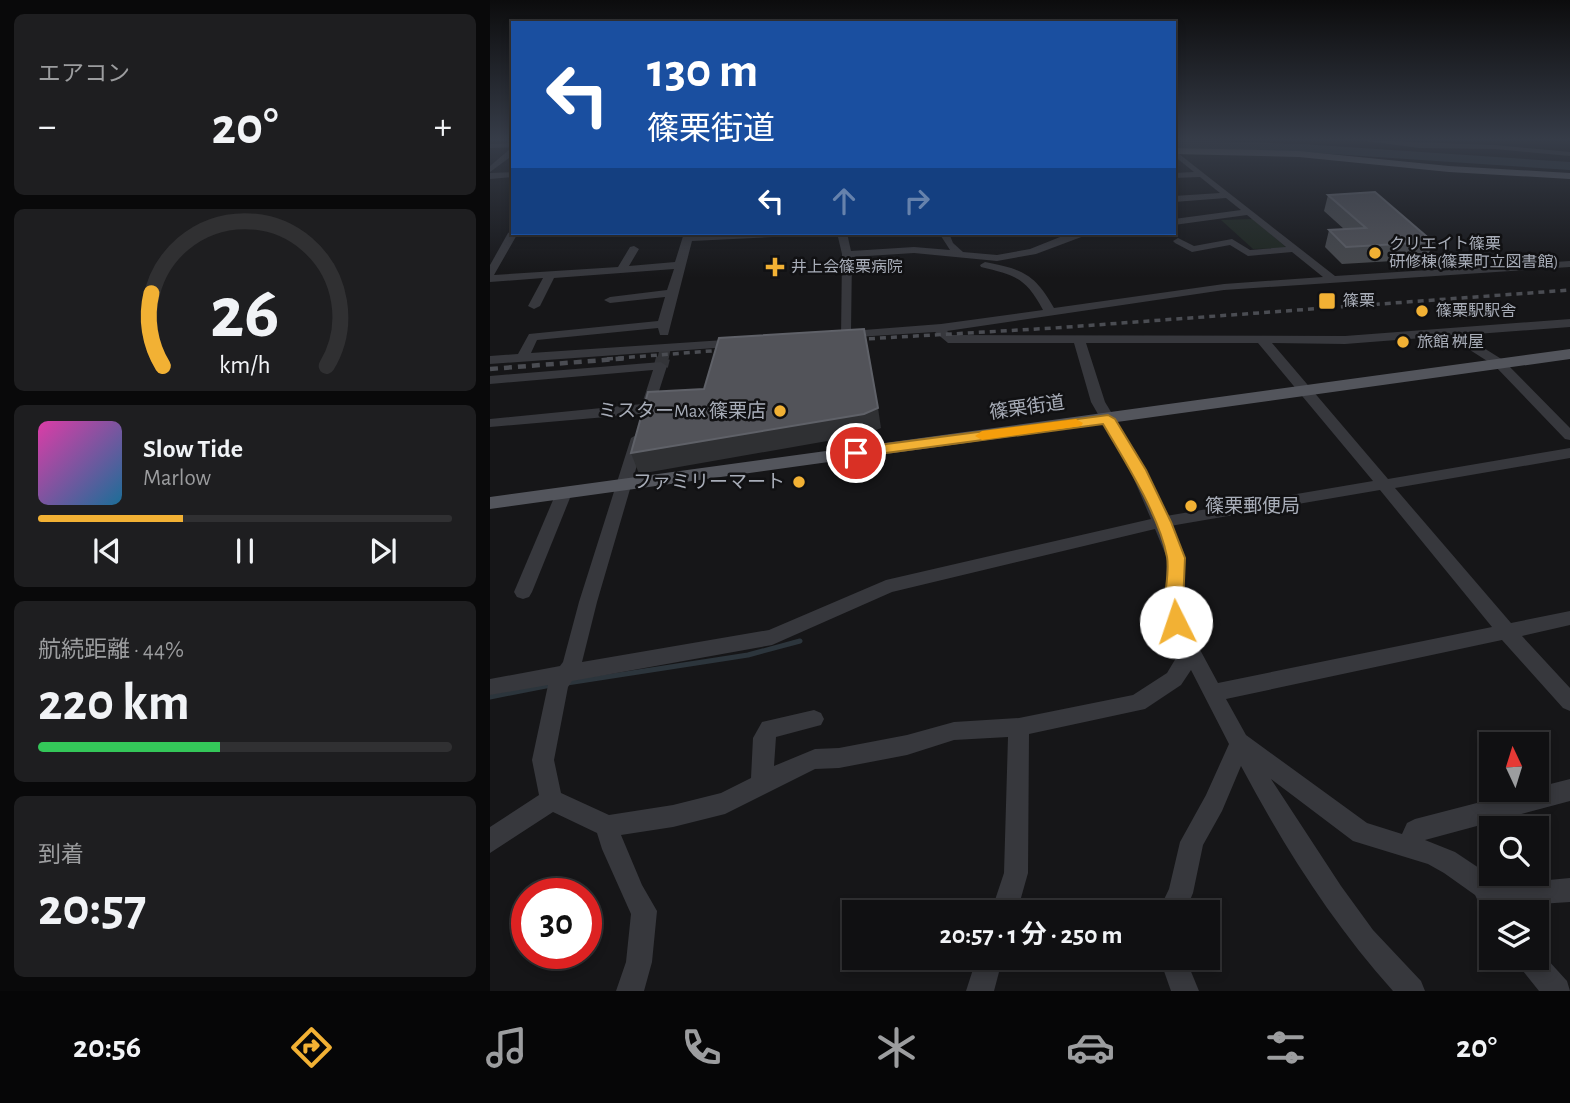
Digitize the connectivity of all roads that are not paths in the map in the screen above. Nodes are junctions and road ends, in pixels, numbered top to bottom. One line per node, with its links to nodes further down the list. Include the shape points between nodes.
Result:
1 (1218, 186): 2 (street)
2 (1229, 195): 3 (street); 4 (street)
3 (1176, 199)
4 (1249, 212): 5 (street); 14 (street)
5 (1176, 222)
6 (512, 235): 22 (street)
7 (689, 235): 19 (street)
8 (842, 235): 15 (street)
9 (945, 235): 16 (street)
10 (1076, 235): 16 (street, via 1032,252 997,258)
11 (1178, 241): 12 (street)
12 (1192, 248): 14 (street, via 1232,242 1248,253); 17 (street)
13 (634, 249): 20 (street)
14 (1292, 249): 23 (street)
15 (847, 254): 16 (street, via 914,250); 32 (street)
16 (960, 255): 27 (street, via 1020,272 1030,279)
17 (1204, 257)
18 (1570, 264): 23 (street)
19 (682, 265): 20 (street); 24 (street)
20 (621, 270): 21 (street)
21 (550, 275): 22 (street); 26 (street)
22 (490, 276)
23 (1332, 279): 27 (street, via 1224,287)
24 (672, 293): 25 (street); 29 (street)
25 (610, 300)
26 (534, 306)
27 (1050, 313): 30 (street)
28 (1570, 323): 31 (street)
29 (664, 324): 37 (street); 39 (street, via 533,337)
30 (941, 328): 32 (street); 35 (street, via 948,339)
31 (1451, 333): 34 (street, via 1345,340); 41 (street)
32 (845, 335): 33 (street)
33 (831, 336)
34 (1261, 339): 35 (street); 43 (street)
35 (1079, 340): 45 (street)
36 (748, 342): 37 (street)
37 (665, 349): 39 (street)
38 (1570, 354): 41 (main road, 篠栗街道)
39 (522, 358): 40 (street)
40 (490, 360)
41 (1499, 363): 43 (main road, 篠栗街道); 47 (street)
42 (490, 380): 44 (street, via 662,366)
43 (1308, 391): 45 (main road, 篠栗街道); 49 (street)
44 (648, 408): 46 (street); 50 (street)
45 (1108, 419): 50 (main road, 篠栗街道); 53 (street)
46 (490, 423)
47 (1570, 436)
48 (1570, 453): 49 (street)
49 (1384, 484): 53 (street); 56 (street)
50 (624, 485): 51 (main road, 篠栗街道); 58 (street)
51 (564, 493): 52 (main road, 篠栗街道); 54 (street)
52 (490, 503)
53 (1163, 522): 57 (street, via 1176,558 1176,622); 58 (street, via 886,587 772,637)
54 (523, 592)
55 (1570, 618): 56 (street)
56 (1504, 632): 60 (street); 61 (street)
57 (1196, 660): 60 (street); 63 (street, via 1184,664 1174,678 1138,703)
58 (566, 674): 59 (street); 67 (street, via 558,684 543,760)
59 (490, 687)
60 (1213, 693): 64 (street)
61 (1570, 702)
62 (814, 719): 65 (street, via 769,729 764,738)
63 (1019, 727): 65 (street, via 954,731 907,745 816,759); 74 (street, via 1017,873)
64 (1240, 742): 70 (street, via 1361,833); 75 (street, via 1196,833); 83 (street, via 1313,869 1359,934)
65 (762, 783): 68 (street, via 725,803)
66 (1570, 790): 70 (street, via 1415,831)
67 (551, 800): 68 (street); 69 (street)
68 (608, 826): 80 (street, via 610,841 644,911 639,962)
69 (490, 841)
70 (1408, 848): 71 (street, via 1424,850 1455,865)
71 (1479, 883)
72 (1483, 886): 73 (street, via 1506,893); 76 (street)
73 (1570, 890)
74 (1008, 900)
75 (1177, 900)
76 (1491, 900)
77 (986, 970): 81 (street)
78 (1177, 970): 82 (street)
79 (1539, 970): 84 (street)
80 (630, 991)
81 (980, 991)
82 (1185, 991)
83 (1411, 991)
84 (1557, 991)

